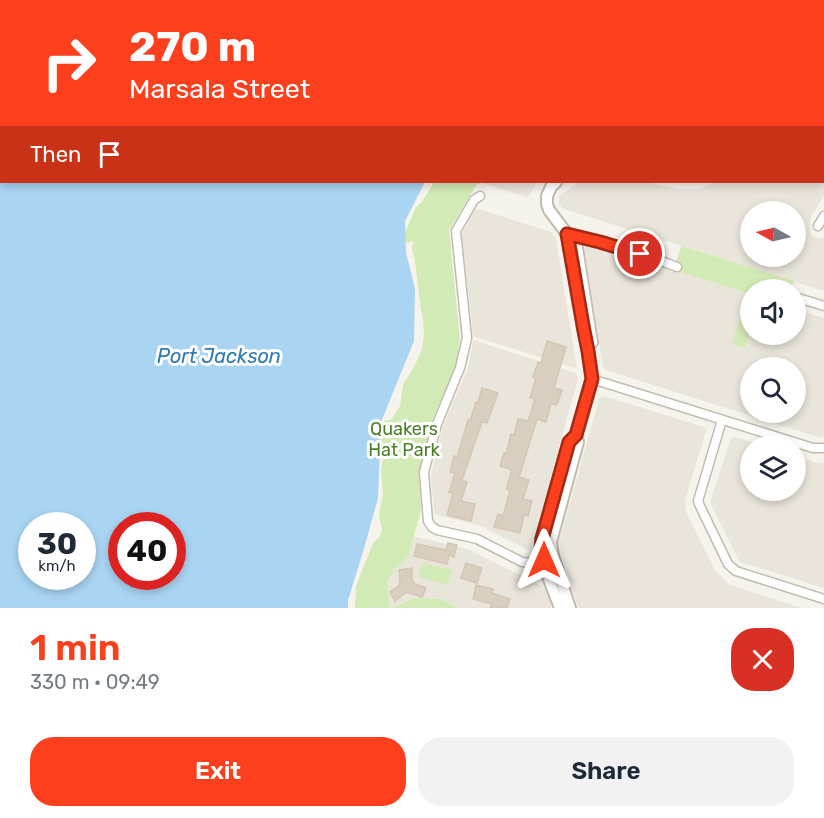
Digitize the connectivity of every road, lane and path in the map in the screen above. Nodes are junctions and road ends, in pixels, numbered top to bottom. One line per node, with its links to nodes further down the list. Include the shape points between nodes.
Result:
1 (555, 183): 5 (street, via 547,196 549,210)
2 (480, 196): 13 (street, via 456,231 466,338 460,368 436,424 424,472 428,521 437,530 477,539 522,562)
3 (824, 216): 4 (street)
4 (818, 226)
5 (573, 235): 6 (street); 9 (street)
6 (677, 267)
7 (806, 300): 8 (street)
8 (824, 306)
9 (592, 379): 10 (street); 11 (street)
10 (722, 420): 12 (street); 14 (street, via 698,501 728,564 736,571)
11 (576, 435): 13 (street, via 569,442 542,539); 16 (street, via 578,442 551,542)
12 (824, 448)
13 (544, 560): 15 (street)
14 (824, 599)
15 (560, 608)
16 (570, 608)

